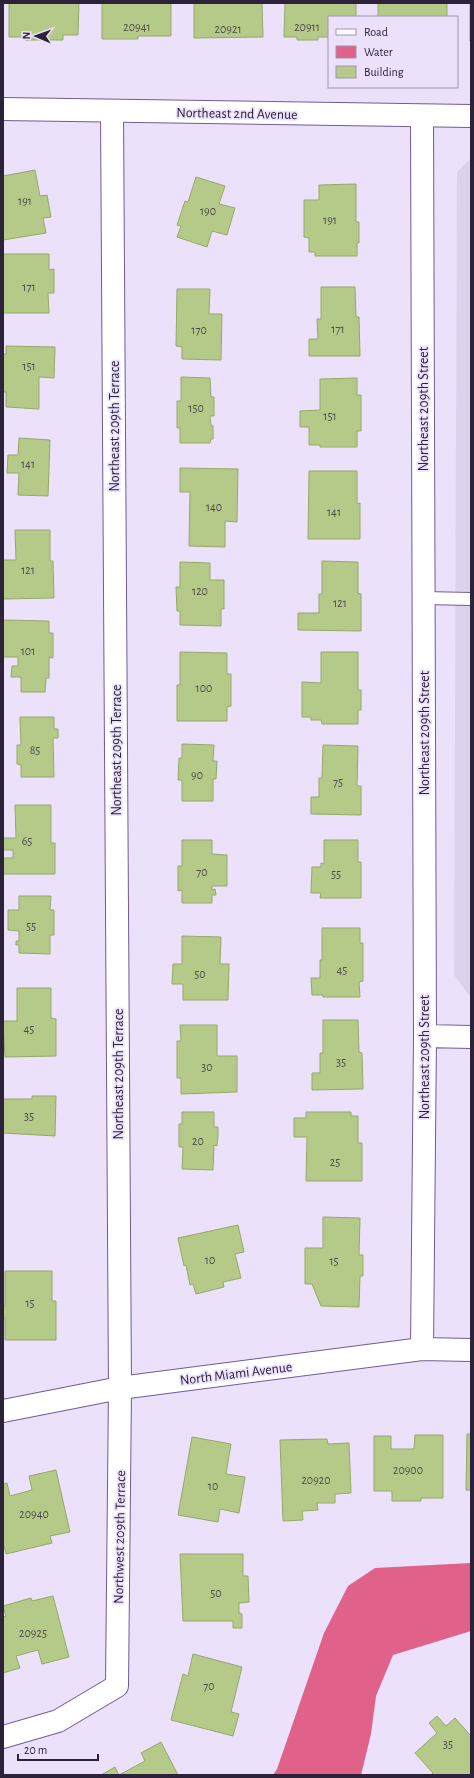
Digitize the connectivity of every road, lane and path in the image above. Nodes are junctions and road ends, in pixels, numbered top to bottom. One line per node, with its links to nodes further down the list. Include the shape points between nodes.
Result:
1 (3, 109): 2 (street, Northeast 2nd Avenue)
2 (112, 111): 3 (street, Northeast 2nd Avenue); 11 (street, Northeast 209th Terrace)
3 (422, 116): 4 (street, Northeast 2nd Avenue); 5 (street, Northeast 209th Street)
4 (471, 116)
5 (424, 598): 6 (lane); 7 (street, Northeast 209th Street)
6 (471, 599)
7 (425, 1036): 8 (street); 9 (street, Northeast 209th Street)
8 (471, 1037)
9 (422, 1349): 10 (street, North Miami Avenue); 11 (street, North Miami Avenue)
10 (471, 1350)
11 (120, 1388): 12 (street, North Miami Avenue); 13 (street, Northwest 209th Terrace, via 117,1686 58,1721)
12 (3, 1411)
13 (3, 1737)

